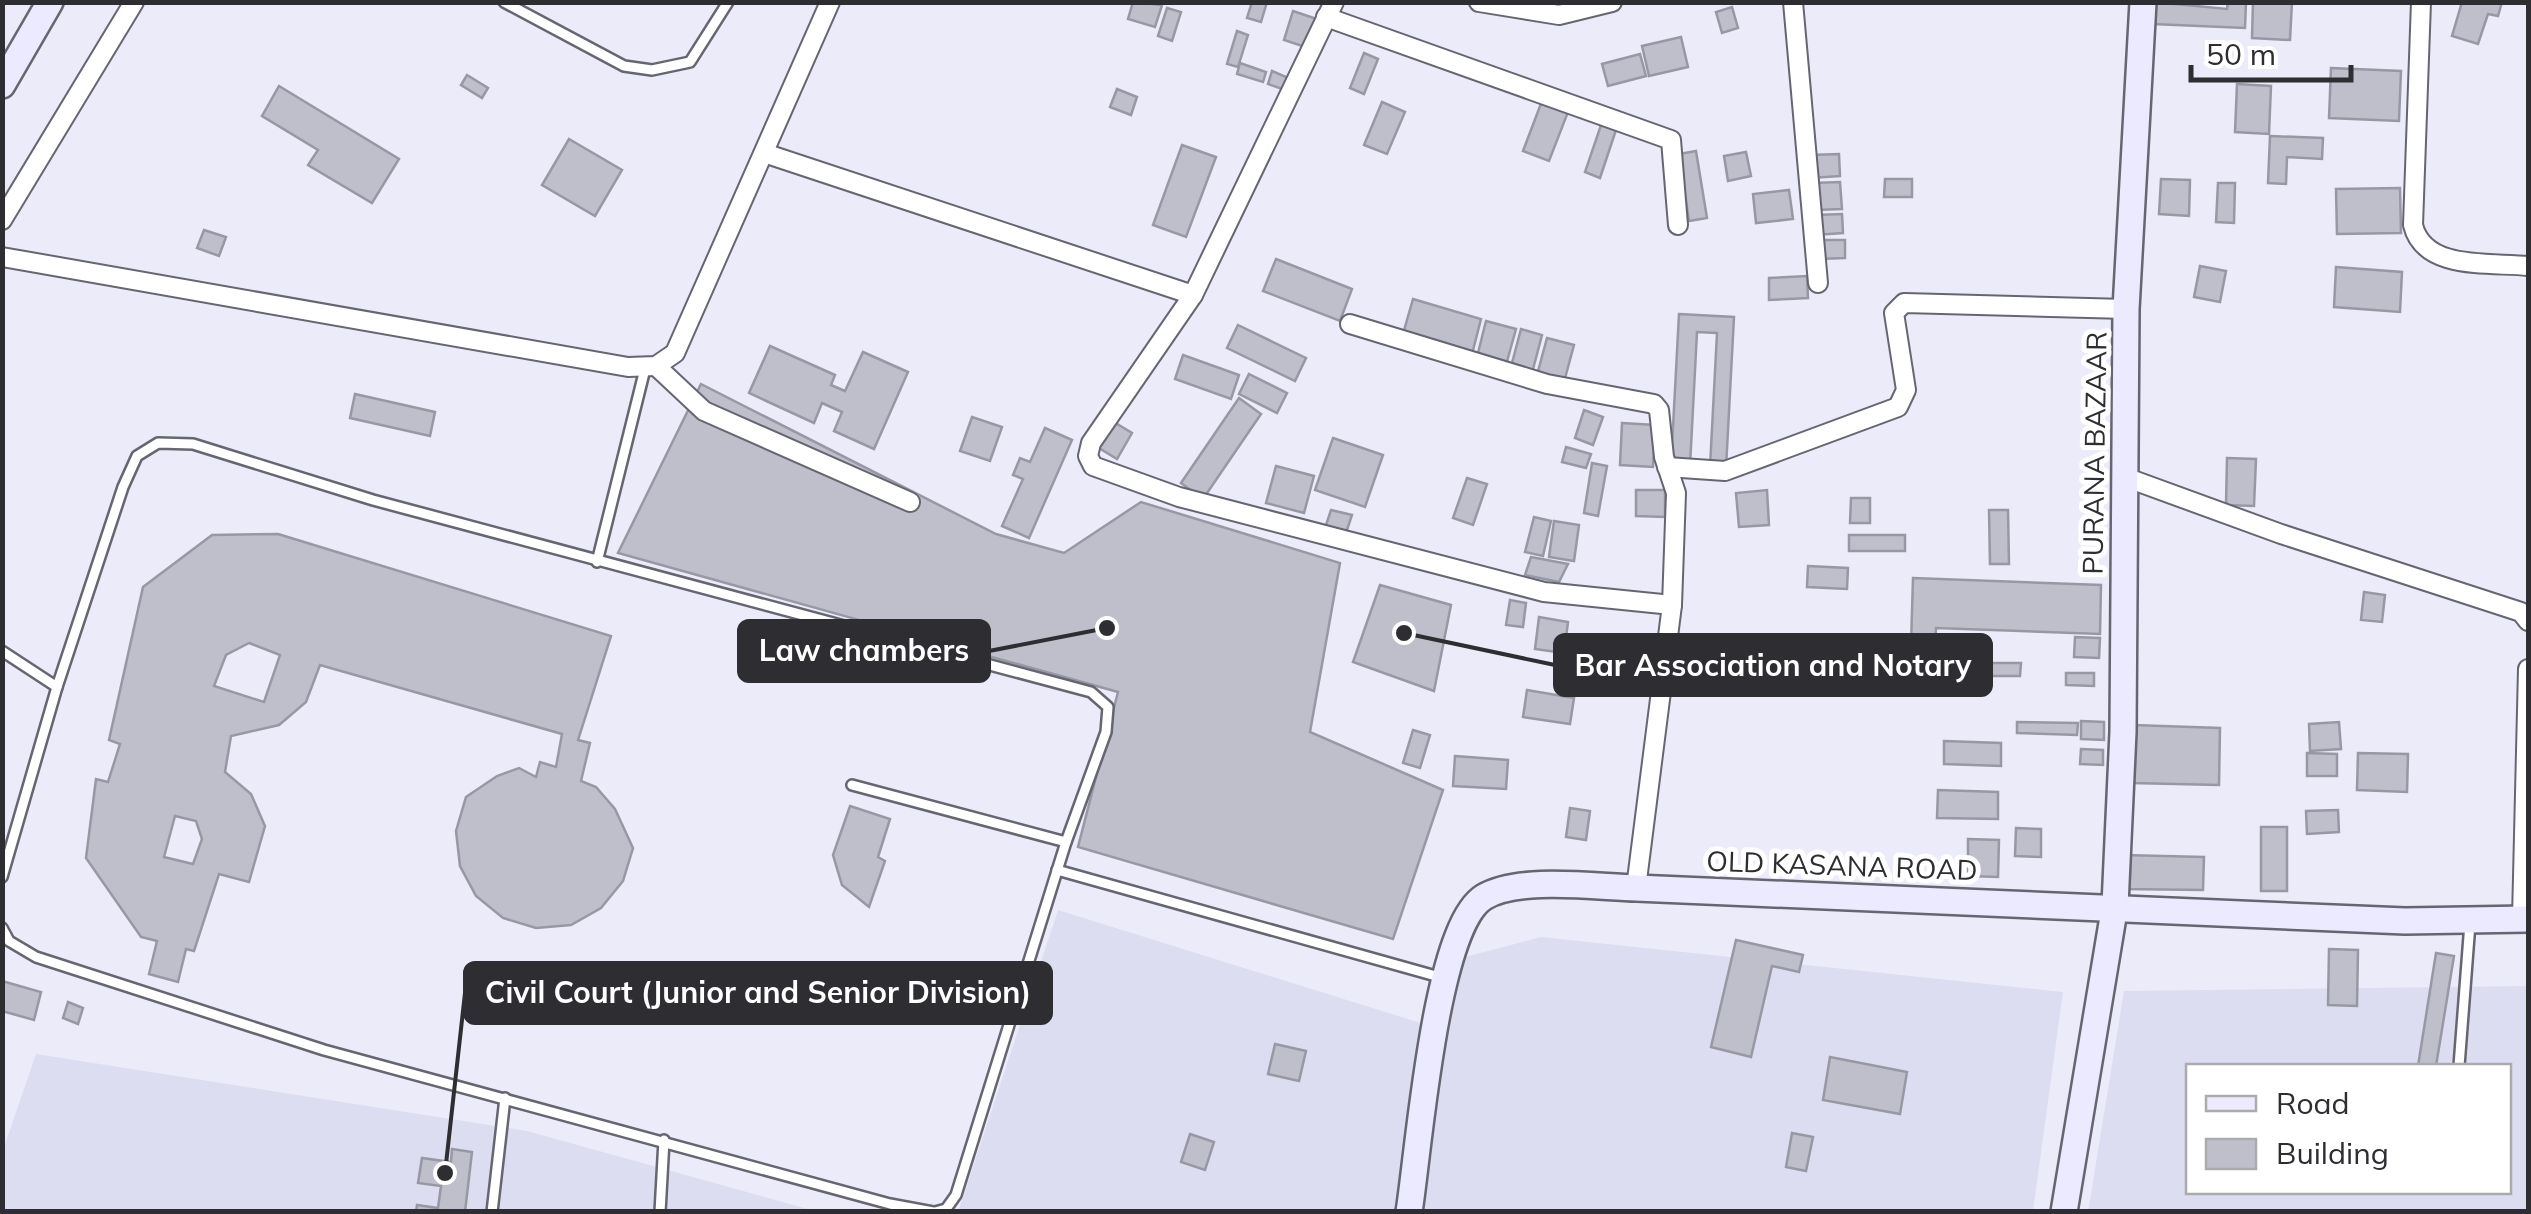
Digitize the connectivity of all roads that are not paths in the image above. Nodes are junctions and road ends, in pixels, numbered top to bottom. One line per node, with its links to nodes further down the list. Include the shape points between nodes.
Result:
1 (50, 2): 13 (street)
2 (134, 2): 15 (street)
3 (504, 2): 4 (lane, via 624,66 652,70 690,62)
4 (728, 2)
5 (830, 2): 14 (street)
6 (1479, 2): 11 (street, via 1559,15)
7 (1612, 2): 11 (street)
8 (1794, 2): 19 (street)
9 (2143, 2): 21 (street, PURANA BAZAAR)
10 (2421, 2): 18 (street, via 2417,240 2438,256)
11 (1593, 6)
12 (1330, 10): 16 (street, via 1671,140); 20 (street)
13 (2, 85)
14 (764, 153): 20 (street); 23 (street, via 675,354)
15 (2, 220)
16 (1678, 226)
17 (2, 257): 23 (street)
18 (2528, 266)
19 (1818, 283)
20 (1193, 296): 28 (street, via 1091,442 1093,466 1179,497 1544,592)
21 (2126, 309): 24 (street, via 1904,303 1894,313 1906,390 1898,407 1725,470); 25 (street, PURANA BAZAAR)
22 (1350, 324): 24 (street, via 1547,384 1654,404)
23 (650, 368): 26 (street, via 704,411); 27 (lane)
24 (1667, 467): 28 (street, via 1676,492)
25 (2122, 476): 29 (street); 38 (street, PURANA BAZAAR)
26 (910, 502)
27 (597, 562): 32 (lane, via 193,444 158,443 137,456 123,487); 34 (lane, via 877,632 1104,700 1106,732)
28 (1672, 605): 37 (street)
29 (2528, 617)
30 (2, 651): 32 (lane)
31 (2528, 668): 39 (street)
32 (57, 686): 36 (lane)
33 (852, 785): 34 (lane)
34 (1066, 842): 35 (lane)
35 (1057, 870): 42 (lane); 48 (lane, via 956,1195)
36 (2, 877)
37 (1636, 888): 38 (street, OLD KASANA ROAD); 42 (street, OLD KASANA ROAD, via 1530,886 1483,898 1456,934)
38 (2115, 905): 40 (street, OLD KASANA ROAD); 50 (street, PURANA BAZAAR)
39 (2525, 919): 40 (street, OLD KASANA ROAD)
40 (2470, 920): 43 (lane)
41 (2, 928): 44 (lane, via 9,941 36,957 324,1050)
42 (1443, 978): 49 (street, OLD KASANA ROAD)
43 (2459, 1064)
44 (506, 1098): 45 (lane); 46 (lane)
45 (664, 1140): 47 (lane); 48 (lane)
46 (492, 1212)
47 (660, 1212)
48 (934, 1212)
49 (1409, 1212)
50 (2064, 1212)

